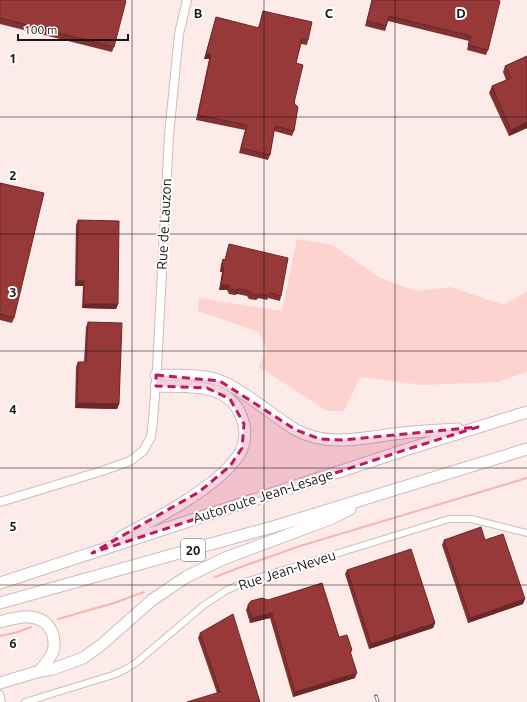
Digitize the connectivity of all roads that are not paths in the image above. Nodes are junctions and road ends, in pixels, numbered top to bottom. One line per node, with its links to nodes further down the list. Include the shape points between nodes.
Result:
1 (187, 0): 2 (street, Rue de Lauzon, via 179,34 169,135)
2 (156, 380): 4 (highway, via 205,377 220,381 296,430 320,439 342,440); 7 (street, Rue de Lauzon, via 152,430 145,448 133,459); 9 (highway, via 216,391 227,397 239,410 244,424 245,438 240,452 227,468 199,492)
3 (527, 412): 4 (highway, Autoroute Jean-Lesage / 20)
4 (478, 427): 9 (highway, Autoroute Jean-Lesage / 20)
5 (527, 449): 6 (highway, 20)
6 (384, 493): 11 (highway, 20, via 217,543); 13 (highway, via 330,518 243,551 192,574 152,600 91,653 62,666)
7 (0, 502)
8 (527, 533): 17 (street, Rue Jean-Neveu, via 471,519 449,519 253,579 227,590 199,608 126,669)
9 (92, 553): 10 (highway, Autoroute Jean-Lesage / 20)
10 (0, 583)
11 (0, 603)
12 (0, 622): 13 (highway, via 30,616 49,627 54,637 54,649)
13 (40, 671): 14 (highway)
14 (0, 683)
15 (0, 694): 16 (street)
16 (2, 702)
17 (25, 702)

